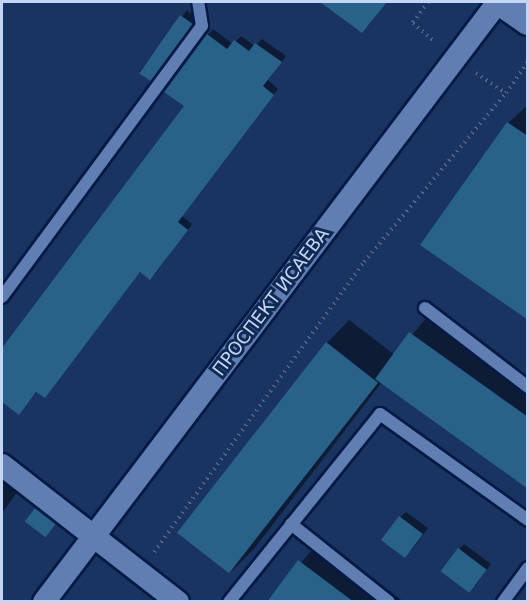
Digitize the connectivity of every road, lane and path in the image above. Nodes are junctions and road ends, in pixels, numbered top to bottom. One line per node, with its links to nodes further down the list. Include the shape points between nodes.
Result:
1 (198, 2): 5 (lane, via 202,26)
2 (500, 2): 3 (street); 11 (street, ПРОСПЕКТ ИСАЕВА)
3 (528, 21)
4 (506, 93): 13 (path, via 364,262)
5 (2, 297)
6 (425, 308): 7 (lane)
7 (528, 387)
8 (2, 465): 11 (street)
9 (528, 520): 10 (lane, via 380,414)
10 (291, 524): 16 (lane); 17 (lane)
11 (93, 537): 13 (street); 14 (street, ПРОСПЕКТ ИСАЕВА)
12 (528, 568): 18 (lane)
13 (139, 572): 15 (street)
14 (44, 602)
15 (178, 602)
16 (229, 602)
17 (389, 602)
18 (503, 602)

